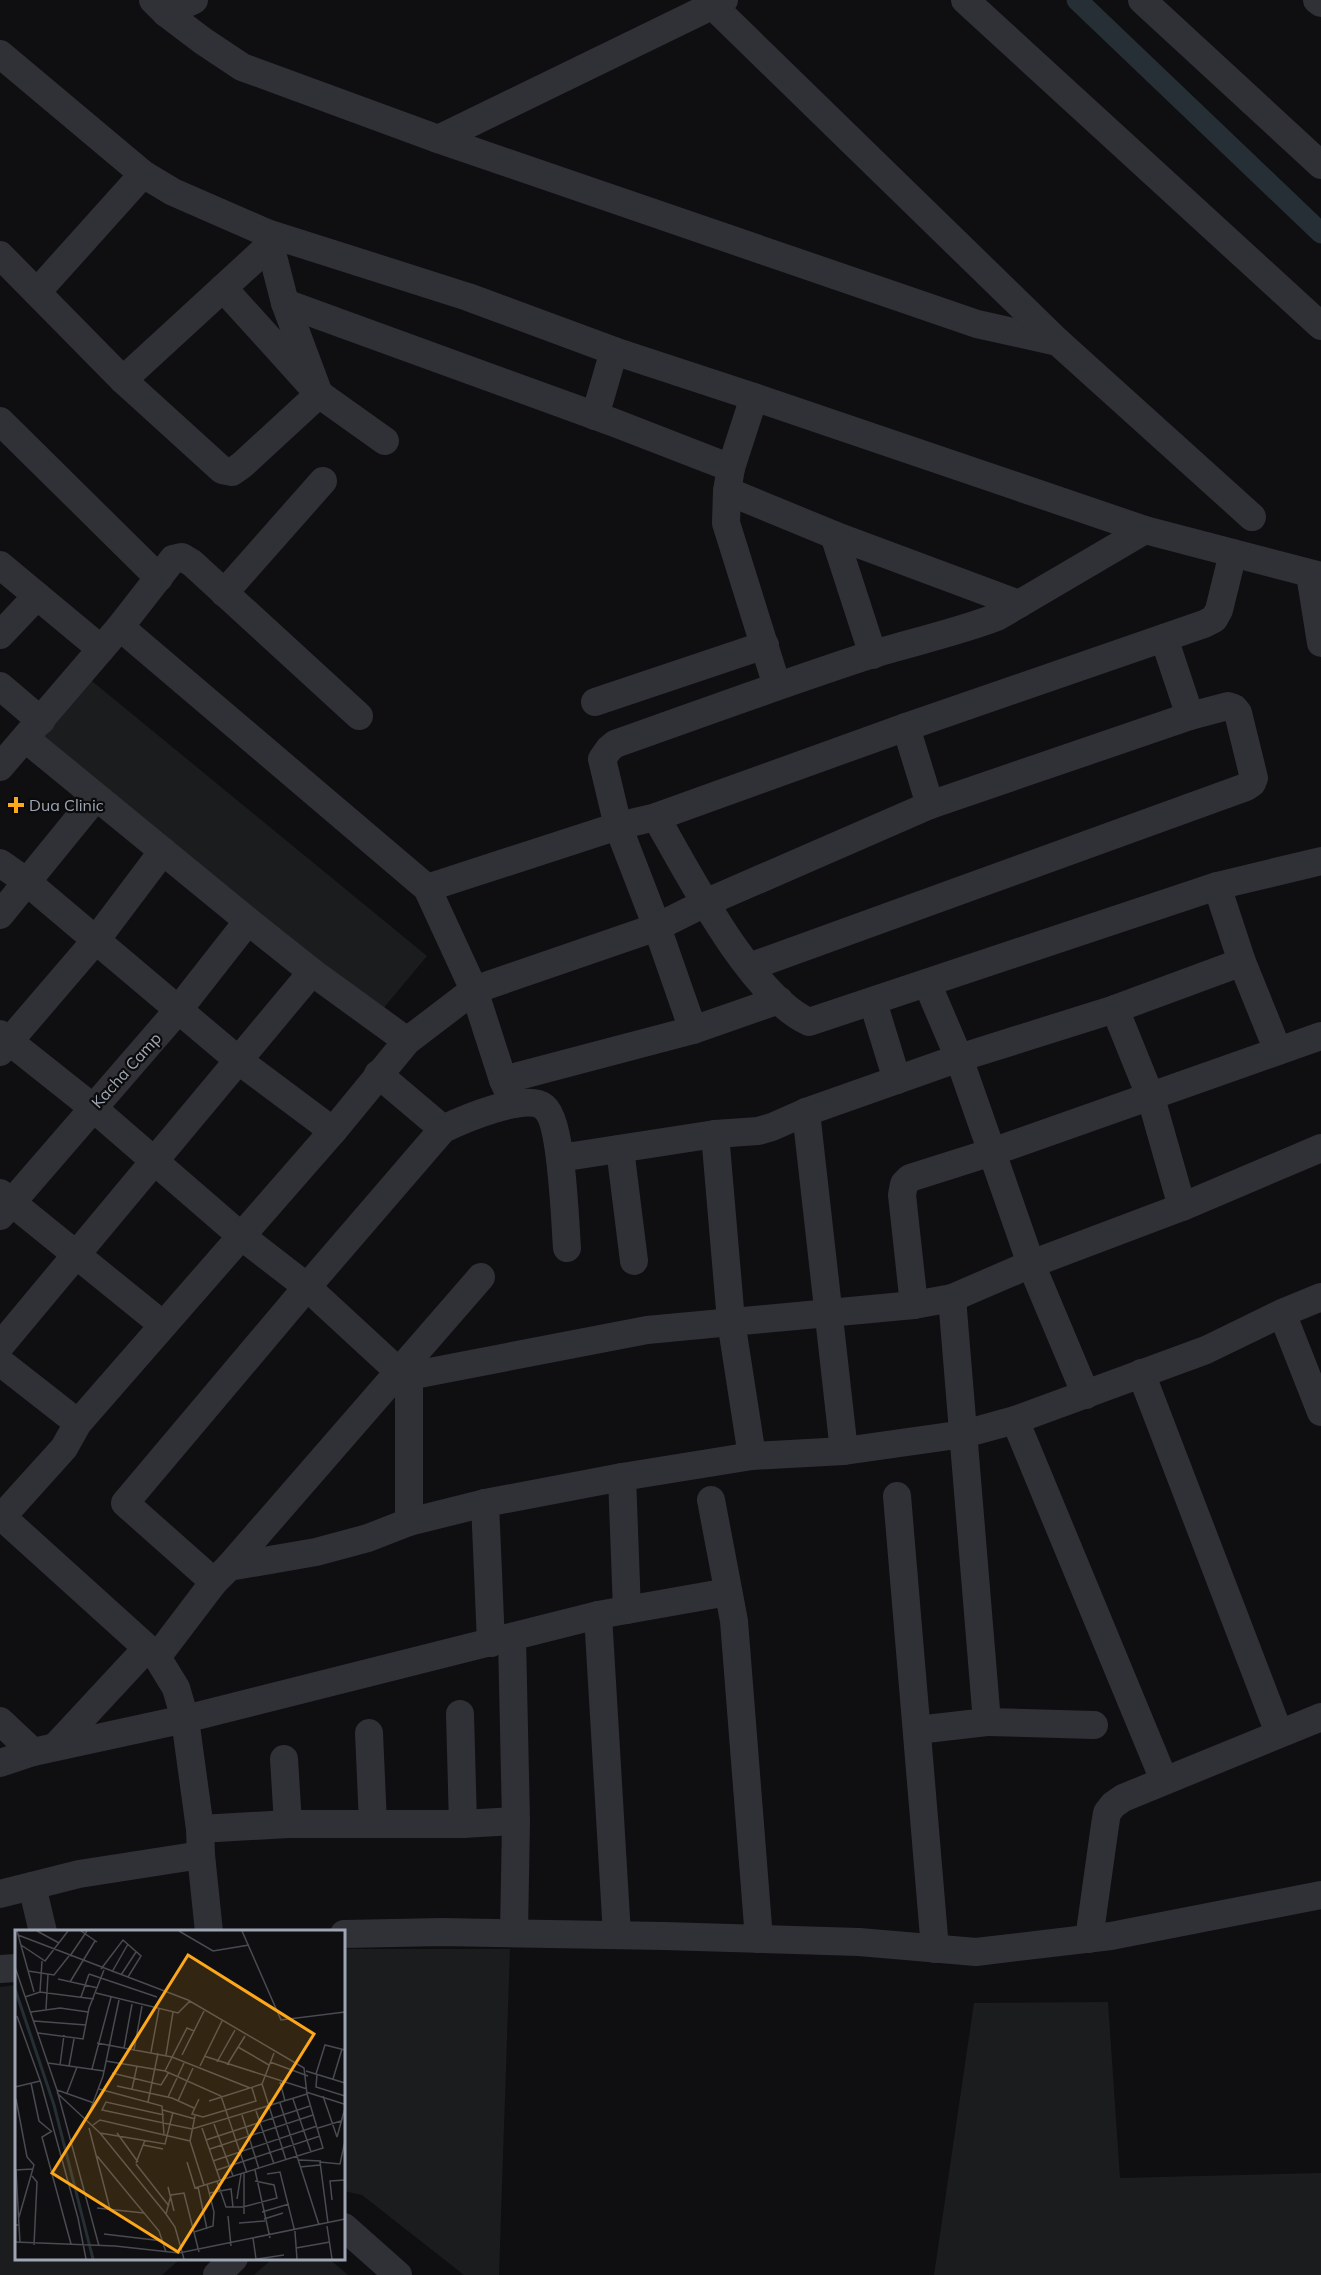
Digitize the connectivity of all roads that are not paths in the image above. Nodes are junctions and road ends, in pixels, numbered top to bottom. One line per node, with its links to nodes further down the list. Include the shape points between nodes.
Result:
1 (194, 0): 7 (street)
2 (965, 0): 17 (street)
3 (1142, 0): 10 (street)
4 (1317, 0): 6 (street)
5 (718, 3): 9 (street); 18 (street)
6 (1321, 3)
7 (159, 7): 9 (street, via 242,67)
8 (0, 54): 11 (street)
9 (438, 139): 18 (street, via 977,324)
10 (1321, 165)
11 (143, 174): 12 (street); 15 (street)
12 (269, 239): 14 (street); 16 (street); 19 (street, via 468,297)
13 (0, 255): 15 (street)
14 (223, 288): 20 (street); 21 (street)
15 (37, 292): 20 (street)
16 (285, 303): 21 (street); 23 (street)
17 (1321, 326)
18 (1059, 342): 28 (street)
19 (614, 351): 22 (street); 23 (street)
20 (123, 380): 21 (street, via 222,470 232,472)
21 (319, 394): 25 (street)
22 (754, 397): 26 (street); 29 (street)
23 (596, 416): 26 (street)
24 (0, 421): 34 (street)
25 (385, 441)
26 (729, 480): 30 (street); 42 (street, via 726,523)
27 (323, 481): 35 (street)
28 (1252, 517)
29 (1145, 530): 31 (street); 37 (street)
30 (834, 535): 37 (street); 44 (street)
31 (1233, 553): 33 (street); 40 (street, via 1220,610 1214,619)
32 (0, 565): 36 (street)
33 (1316, 575): 41 (street)
34 (159, 578): 35 (street, via 173,559 182,558); 38 (street)
35 (224, 593): 48 (street)
36 (37, 596): 39 (street); 43 (street)
37 (1019, 604): 44 (street, via 972,626)
38 (120, 627): 43 (street); 62 (street)
39 (0, 635)
40 (1164, 638): 49 (street); 50 (street)
41 (1321, 643)
42 (765, 645): 46 (street); 47 (street)
43 (101, 649): 51 (street)
44 (873, 654): 46 (street)
45 (0, 686): 51 (street)
46 (777, 686): 56 (street, via 609,748 602,759)
47 (595, 702)
48 (359, 716)
49 (1190, 716): 54 (street); 69 (street, via 1228,706 1234,708 1254,778 1252,783)
50 (906, 727): 54 (street); 55 (street)
51 (33, 730): 52 (street); 53 (street)
52 (0, 767)
53 (96, 797): 57 (street); 60 (street)
54 (930, 805): 63 (street)
55 (656, 817): 56 (street); 63 (street)
56 (618, 826): 62 (street); 66 (street)
57 (163, 851): 65 (street); 67 (street)
58 (1321, 861): 61 (street)
59 (0, 863): 60 (street)
60 (27, 882): 64 (street); 67 (street)
61 (1218, 886): 68 (street); 71 (street)
62 (427, 888): 72 (street)
63 (705, 903): 66 (street); 69 (street)
64 (0, 915)
65 (248, 921): 70 (street); 75 (street, Kacha Camp)
66 (657, 927): 72 (street); 77 (street)
67 (96, 940): 75 (street); 80 (street)
68 (1242, 962): 76 (street); 81 (street)
69 (749, 967): 73 (street)
70 (312, 972): 79 (street); 83 (street)
71 (927, 983): 74 (street); 82 (street)
72 (474, 990): 79 (street); 86 (street)
73 (779, 1000): 74 (street, via 809,1022); 77 (street)
74 (873, 1002): 85 (street)
75 (179, 1009): 83 (street); 88 (street, Kacha Camp)
76 (1115, 1009): 82 (street); 87 (street)
77 (693, 1030): 86 (street)
78 (1321, 1036): 81 (street)
79 (406, 1041): 84 (street)
80 (3, 1043): 88 (street)
81 (1278, 1051): 87 (street)
82 (959, 1058): 85 (street); 95 (street)
83 (238, 1060): 91 (street); 97 (street)
84 (378, 1074): 90 (street); 91 (street)
85 (897, 1080): 89 (street)
86 (509, 1092): 90 (street); 96 (street, via 544,1106 550,1113)
87 (1151, 1098): 95 (street); 99 (street)
88 (92, 1107): 97 (street); 98 (street, Kacha Camp)
89 (806, 1112): 92 (street, via 758,1131); 110 (street)
90 (443, 1129): 106 (street)
91 (333, 1131): 100 (street)
92 (715, 1134): 93 (street); 112 (street)
93 (620, 1149): 96 (street); 103 (street)
94 (1321, 1149): 99 (street)
95 (992, 1152): 104 (street); 109 (street, via 910,1178 904,1184)
96 (560, 1158): 101 (street)
97 (154, 1161): 100 (street); 102 (street)
98 (4, 1204): 102 (street)
99 (1182, 1207): 104 (street)
100 (241, 1236): 106 (street); 113 (street)
101 (567, 1248)
102 (76, 1255): 113 (street); 114 (street)
103 (634, 1261)
104 (1031, 1264): 108 (street); 118 (street)
105 (481, 1277): 117 (street)
106 (307, 1287): 117 (street); 131 (street, via 125,1503)
107 (1321, 1297): 111 (street)
108 (952, 1298): 109 (street); 122 (street)
109 (914, 1305): 110 (street)
110 (828, 1312): 112 (street); 123 (street)
111 (1282, 1313): 116 (street, via 1206,1350); 119 (street)
112 (731, 1321): 117 (street, via 646,1330); 124 (street)
113 (163, 1325): 121 (street)
114 (0, 1346)
115 (0, 1362): 121 (street)
116 (1141, 1373): 118 (street); 145 (street)
117 (404, 1374): 130 (street); 131 (street)
118 (1086, 1395): 120 (street)
119 (1321, 1412)
120 (1015, 1420): 122 (street); 149 (street)
121 (78, 1423): 129 (street, via 64,1448)
122 (964, 1434): 123 (street); 141 (street)
123 (844, 1451): 124 (street)
124 (752, 1456): 125 (street)
125 (622, 1477): 128 (street); 133 (street)
126 (897, 1496): 143 (street)
127 (711, 1500): 132 (street)
128 (485, 1503): 130 (street); 135 (street)
129 (1, 1517): 136 (street)
130 (409, 1522): 131 (street, via 368,1538)
131 (221, 1575): 136 (street)
132 (728, 1592): 133 (street); 163 (street, via 734,1621)
133 (627, 1610): 134 (street)
134 (598, 1615): 135 (street); 162 (street)
135 (501, 1640): 139 (street); 150 (street)
136 (152, 1652): 139 (street, via 176,1688); 146 (street)
137 (460, 1714): 153 (street)
138 (1321, 1717): 145 (street)
139 (185, 1719): 146 (street); 154 (street)
140 (0, 1721): 146 (street)
141 (987, 1722): 142 (street); 143 (street)
142 (1094, 1725)
143 (917, 1730): 165 (street)
144 (369, 1733): 151 (street)
145 (1279, 1733): 149 (street)
146 (44, 1750): 148 (street)
147 (284, 1759): 152 (street)
148 (0, 1763)
149 (1164, 1780): 164 (street, via 1123,1798 1107,1813)
150 (516, 1821): 153 (street); 160 (street)
151 (373, 1823): 152 (street); 153 (street)
152 (288, 1824): 154 (street)
153 (463, 1824)
154 (200, 1842): 155 (street); 159 (street)
155 (33, 1886): 156 (street); 158 (street)
156 (0, 1894)
157 (1321, 1895): 164 (street)
158 (42, 1930)
159 (209, 1930)
160 (514, 1933): 161 (street); 162 (street)
161 (345, 1934)
162 (617, 1935): 163 (street)
163 (759, 1939): 165 (street)
164 (1089, 1939): 165 (street, via 976,1952)
165 (935, 1949)
166 (15, 1968): 167 (street)
167 (0, 1970)
168 (345, 2228): 171 (street)
169 (233, 2260): 170 (street)
170 (217, 2275)
171 (398, 2275)

